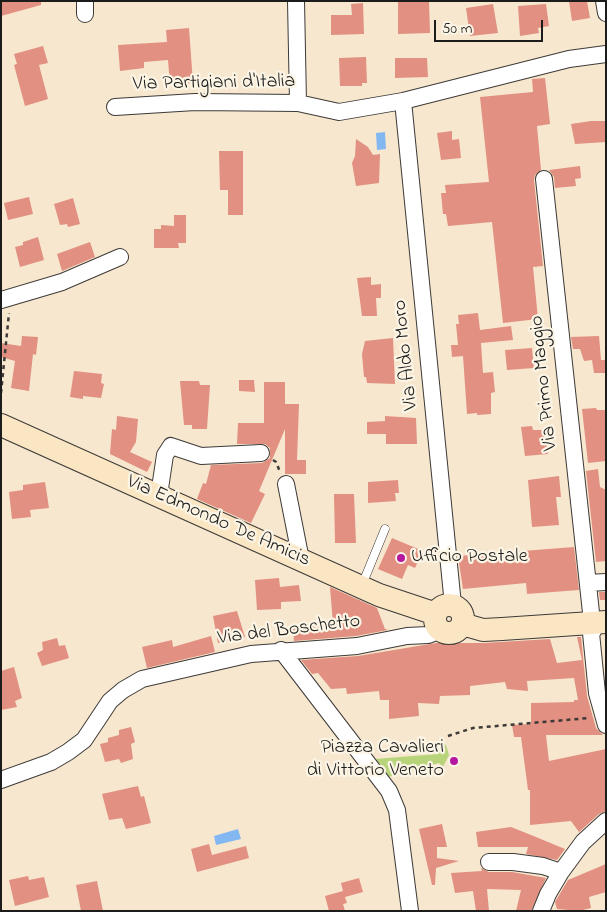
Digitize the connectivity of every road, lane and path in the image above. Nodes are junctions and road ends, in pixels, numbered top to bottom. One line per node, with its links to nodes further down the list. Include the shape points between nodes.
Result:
1 (296, 1): 6 (street)
2 (604, 1): 3 (street)
3 (606, 13)
4 (606, 54): 5 (street, Via Partigiani d'Italia, via 569,59)
5 (403, 101): 6 (street, Via Partigiani d'Italia, via 339,112); 21 (street, Via Aldo Moro)
6 (298, 103): 7 (street, Via Partigiani d'Italia, via 195,102)
7 (115, 107)
8 (544, 179): 19 (street, Via Primo Maggio)
9 (120, 256): 10 (street, via 62,282)
10 (6, 298): 11 (path)
11 (1, 393)
12 (1, 425): 15 (street, Via Edmondo De Amicis)
13 (261, 453): 14 (path, via 276,462); 15 (street, via 201,456 171,446 165,455)
14 (286, 484): 17 (street)
15 (159, 495): 17 (street, Via Edmondo De Amicis)
16 (385, 529): 20 (lane)
17 (301, 560): 20 (street, Via Edmondo De Amicis)
18 (606, 582): 19 (street)
19 (588, 583): 22 (street, Via Primo Maggio)
20 (361, 587): 21 (street, Via Edmondo De Amicis)
21 (448, 618): 22 (street, Via Edmondo De Amicis, via 483,630); 23 (street, Via del Boschetto, via 428,635 358,646)
22 (595, 625): 24 (street, Via Primo Maggio, via 597,693)
23 (280, 650): 26 (street, Via del Boschetto, via 142,679 110,701 84,740 68,752 45,765); 30 (street, via 389,791 397,810)
24 (604, 721): 25 (path, via 473,728)
25 (448, 736)
26 (1, 780)
27 (606, 821): 29 (street, via 583,842)
28 (489, 862): 29 (street, via 543,866)
29 (561, 872): 31 (street)
30 (410, 911)
31 (541, 911)

